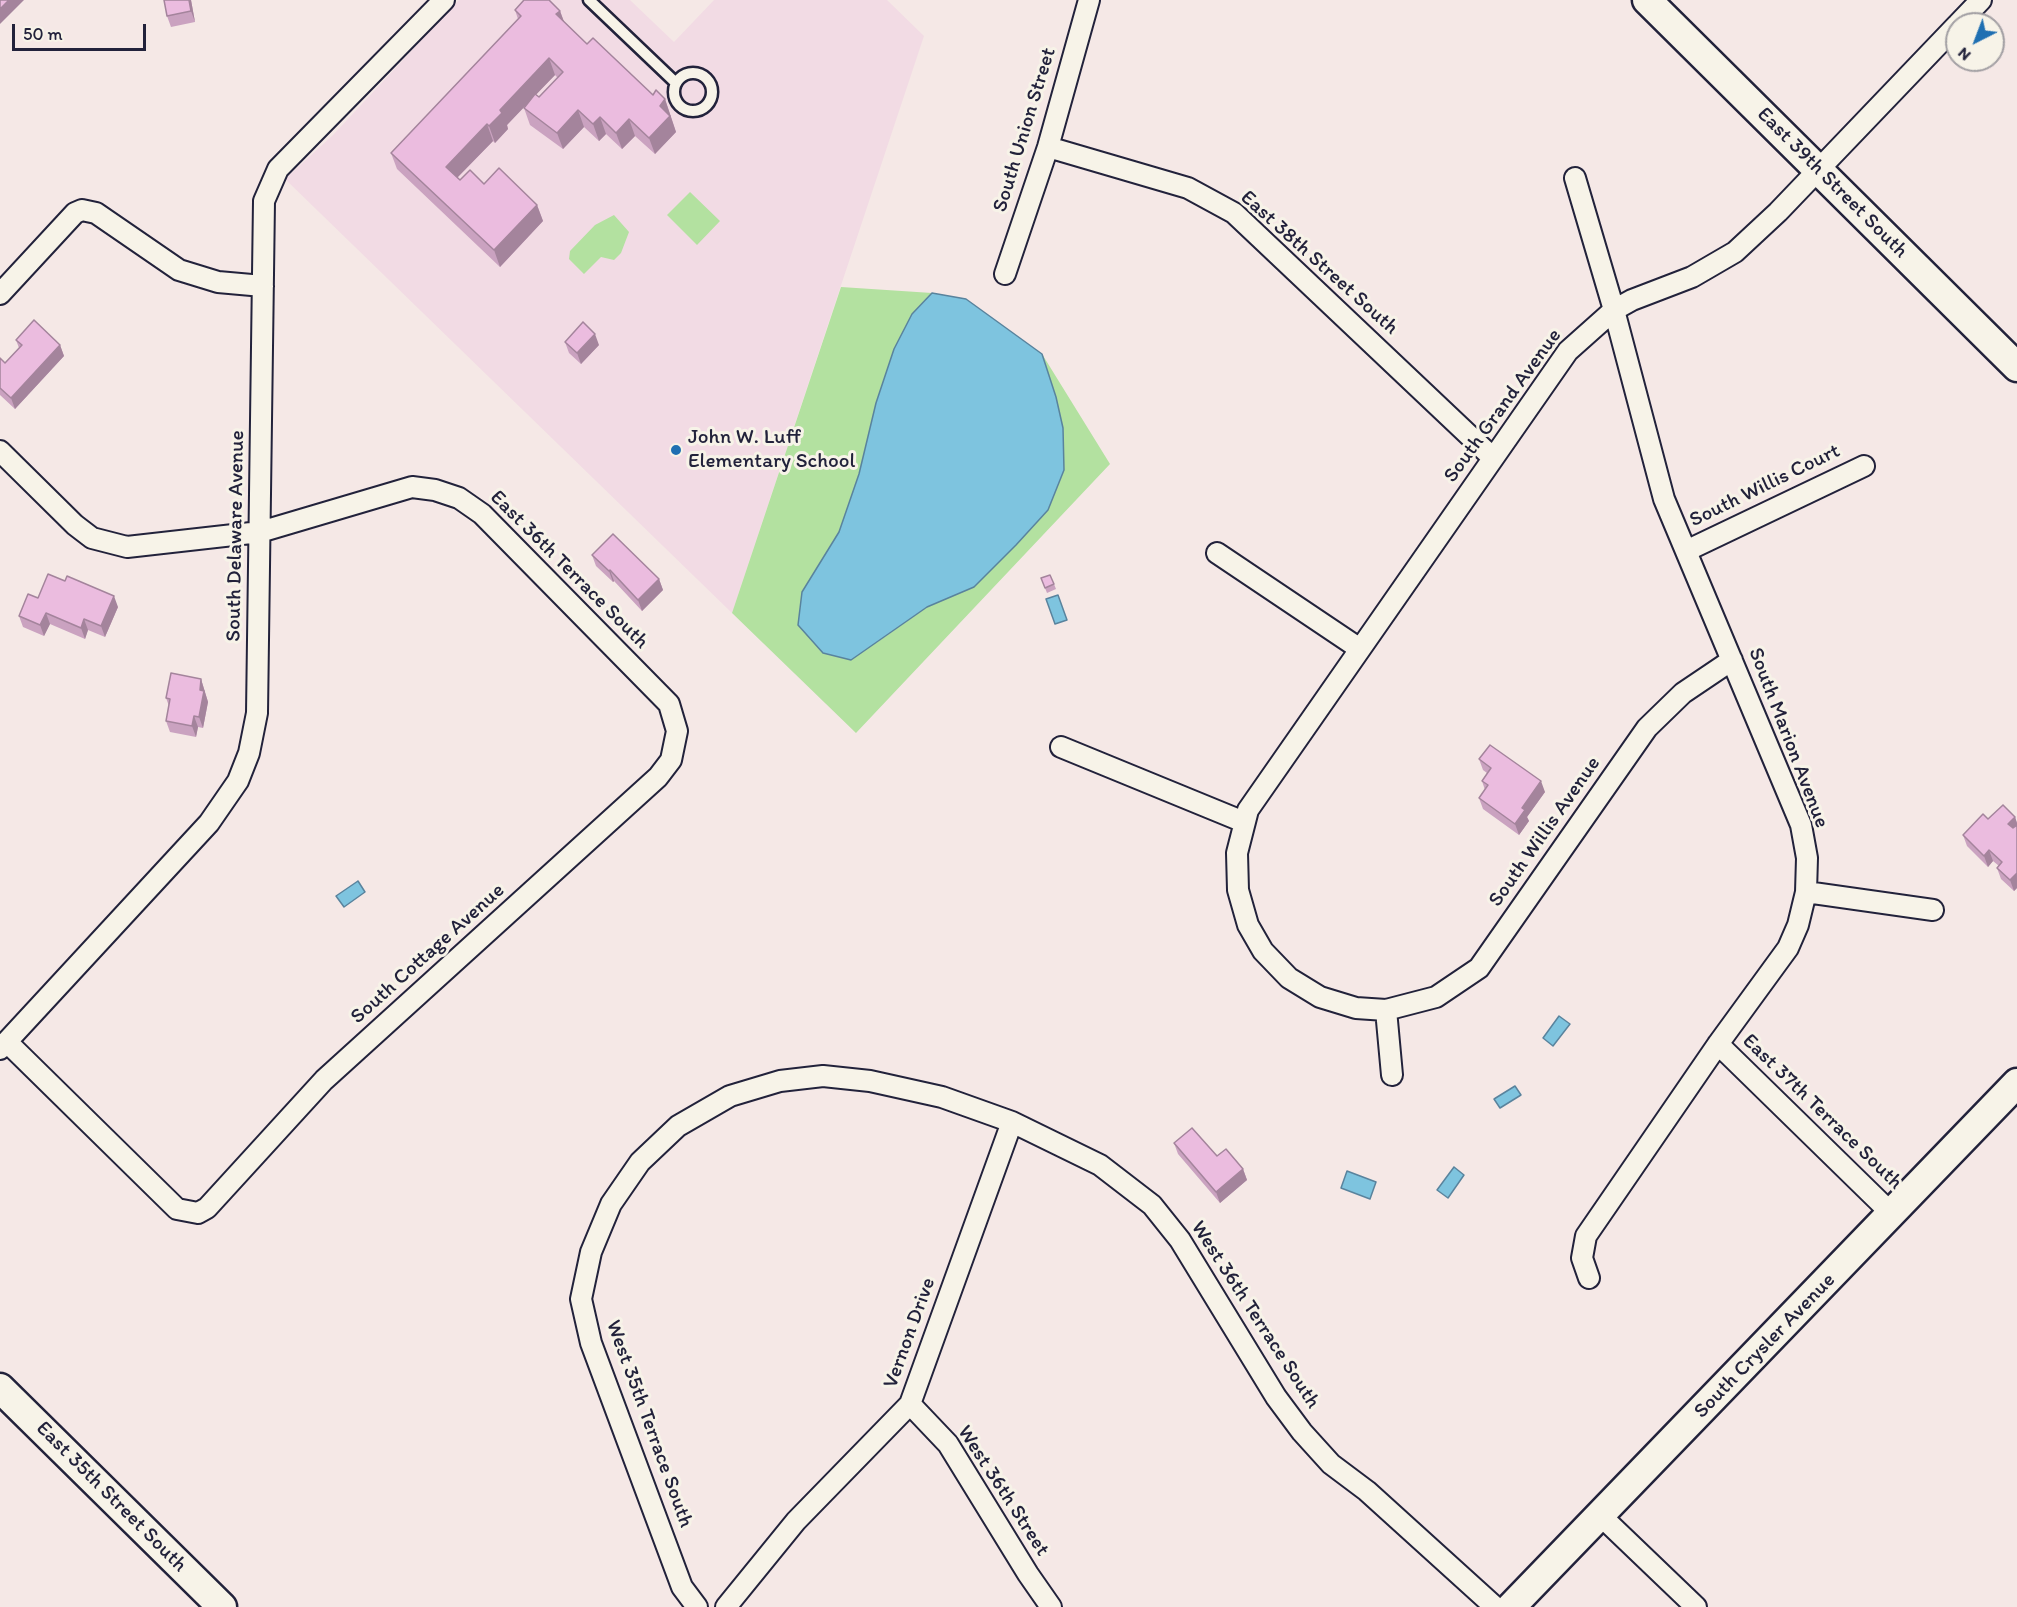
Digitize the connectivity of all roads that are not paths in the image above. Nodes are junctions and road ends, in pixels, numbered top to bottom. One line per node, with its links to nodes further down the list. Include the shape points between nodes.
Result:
1 (444, 0): 13 (street, South Delaware Avenue, via 278,168 264,201)
2 (589, 0): 8 (lane)
3 (1089, 0): 9 (street, South Union Street)
4 (1647, 0): 10 (main road, East 39th Street South)
5 (1981, 0): 6 (street, South Grand Avenue)
6 (1970, 12)
7 (1945, 38): 10 (street, South Grand Avenue)
8 (676, 83)
9 (1048, 147): 12 (street, South Union Street); 18 (street, East 38th Street South, via 1188,188 1234,213)
10 (1818, 169): 15 (street, South Grand Avenue, via 1735,252 1692,277); 16 (main road, East 39th Street South)
11 (1575, 178): 15 (street, South Marion Avenue)
12 (1005, 274)
13 (263, 286): 14 (street, via 218,282 179,270 96,213 82,210); 20 (street, South Delaware Avenue)
14 (0, 294)
15 (1614, 310): 18 (street, South Grand Avenue, via 1568,351); 21 (street, South Marion Avenue, via 1664,498)
16 (2017, 367)
17 (0, 451): 20 (street, East 36th Terrace South, via 92,538 127,547)
18 (1493, 458): 23 (street, South Grand Avenue)
19 (1864, 466): 21 (street, South Willis Court)
20 (260, 532): 25 (street, East 36th Terrace South, via 412,487 435,489 459,498 482,514 669,704); 32 (street, South Delaware Avenue, via 257,713 249,753 238,781 209,823)
21 (1686, 551): 24 (street, South Marion Avenue)
22 (1217, 553): 23 (street)
23 (1360, 649): 27 (street, South Grand Avenue, via 1248,810)
24 (1732, 660): 28 (street, South Marion Avenue, via 1801,825 1807,858); 30 (street, South Willis Avenue, via 1683,693 1647,728 1479,968 1436,997)
25 (677, 731): 32 (street, South Cottage Avenue, via 671,760 658,777 324,1080 198,1214 177,1209)
26 (1061, 747): 27 (street)
27 (1244, 822): 30 (street, South Willis Avenue, via 1237,853 1238,890 1248,925 1263,951 1289,978 1320,997 1356,1008)
28 (1806, 892): 29 (street); 31 (street, South Marion Avenue, via 1788,948)
29 (1933, 910)
30 (1386, 1010): 33 (street)
31 (1718, 1044): 36 (street, East 37th Terrace South); 37 (street, South Marion Avenue, via 1586,1236 1582,1258)
32 (3, 1045)
33 (1392, 1075)
34 (2017, 1083): 36 (main road, South Crysler Avenue)
35 (1012, 1122): 39 (street, Vernon Drive); 42 (street, West 35th Terrace South, via 942,1097 870,1081 823,1076 780,1081 730,1096 678,1126 640,1162 611,1204 591,1252 581,1299 591,1343 682,1587); 45 (street, West 36th Terrace South, via 1100,1165 1152,1204 1180,1240 1276,1397 1302,1432 1332,1464)
36 (1892, 1214): 40 (main road, South Crysler Avenue)
37 (1589, 1278)
38 (0, 1388): 41 (main road, East 35th Street South)
39 (910, 1404): 43 (street, Vernon Drive, via 796,1521); 44 (street, West 36th Street, via 948,1444)
40 (1600, 1515): 46 (main road, South Crysler Avenue); 47 (street)
41 (222, 1607)
42 (697, 1607)
43 (726, 1607)
44 (1051, 1607)
45 (1495, 1607)
46 (1511, 1607)
47 (1696, 1607)

